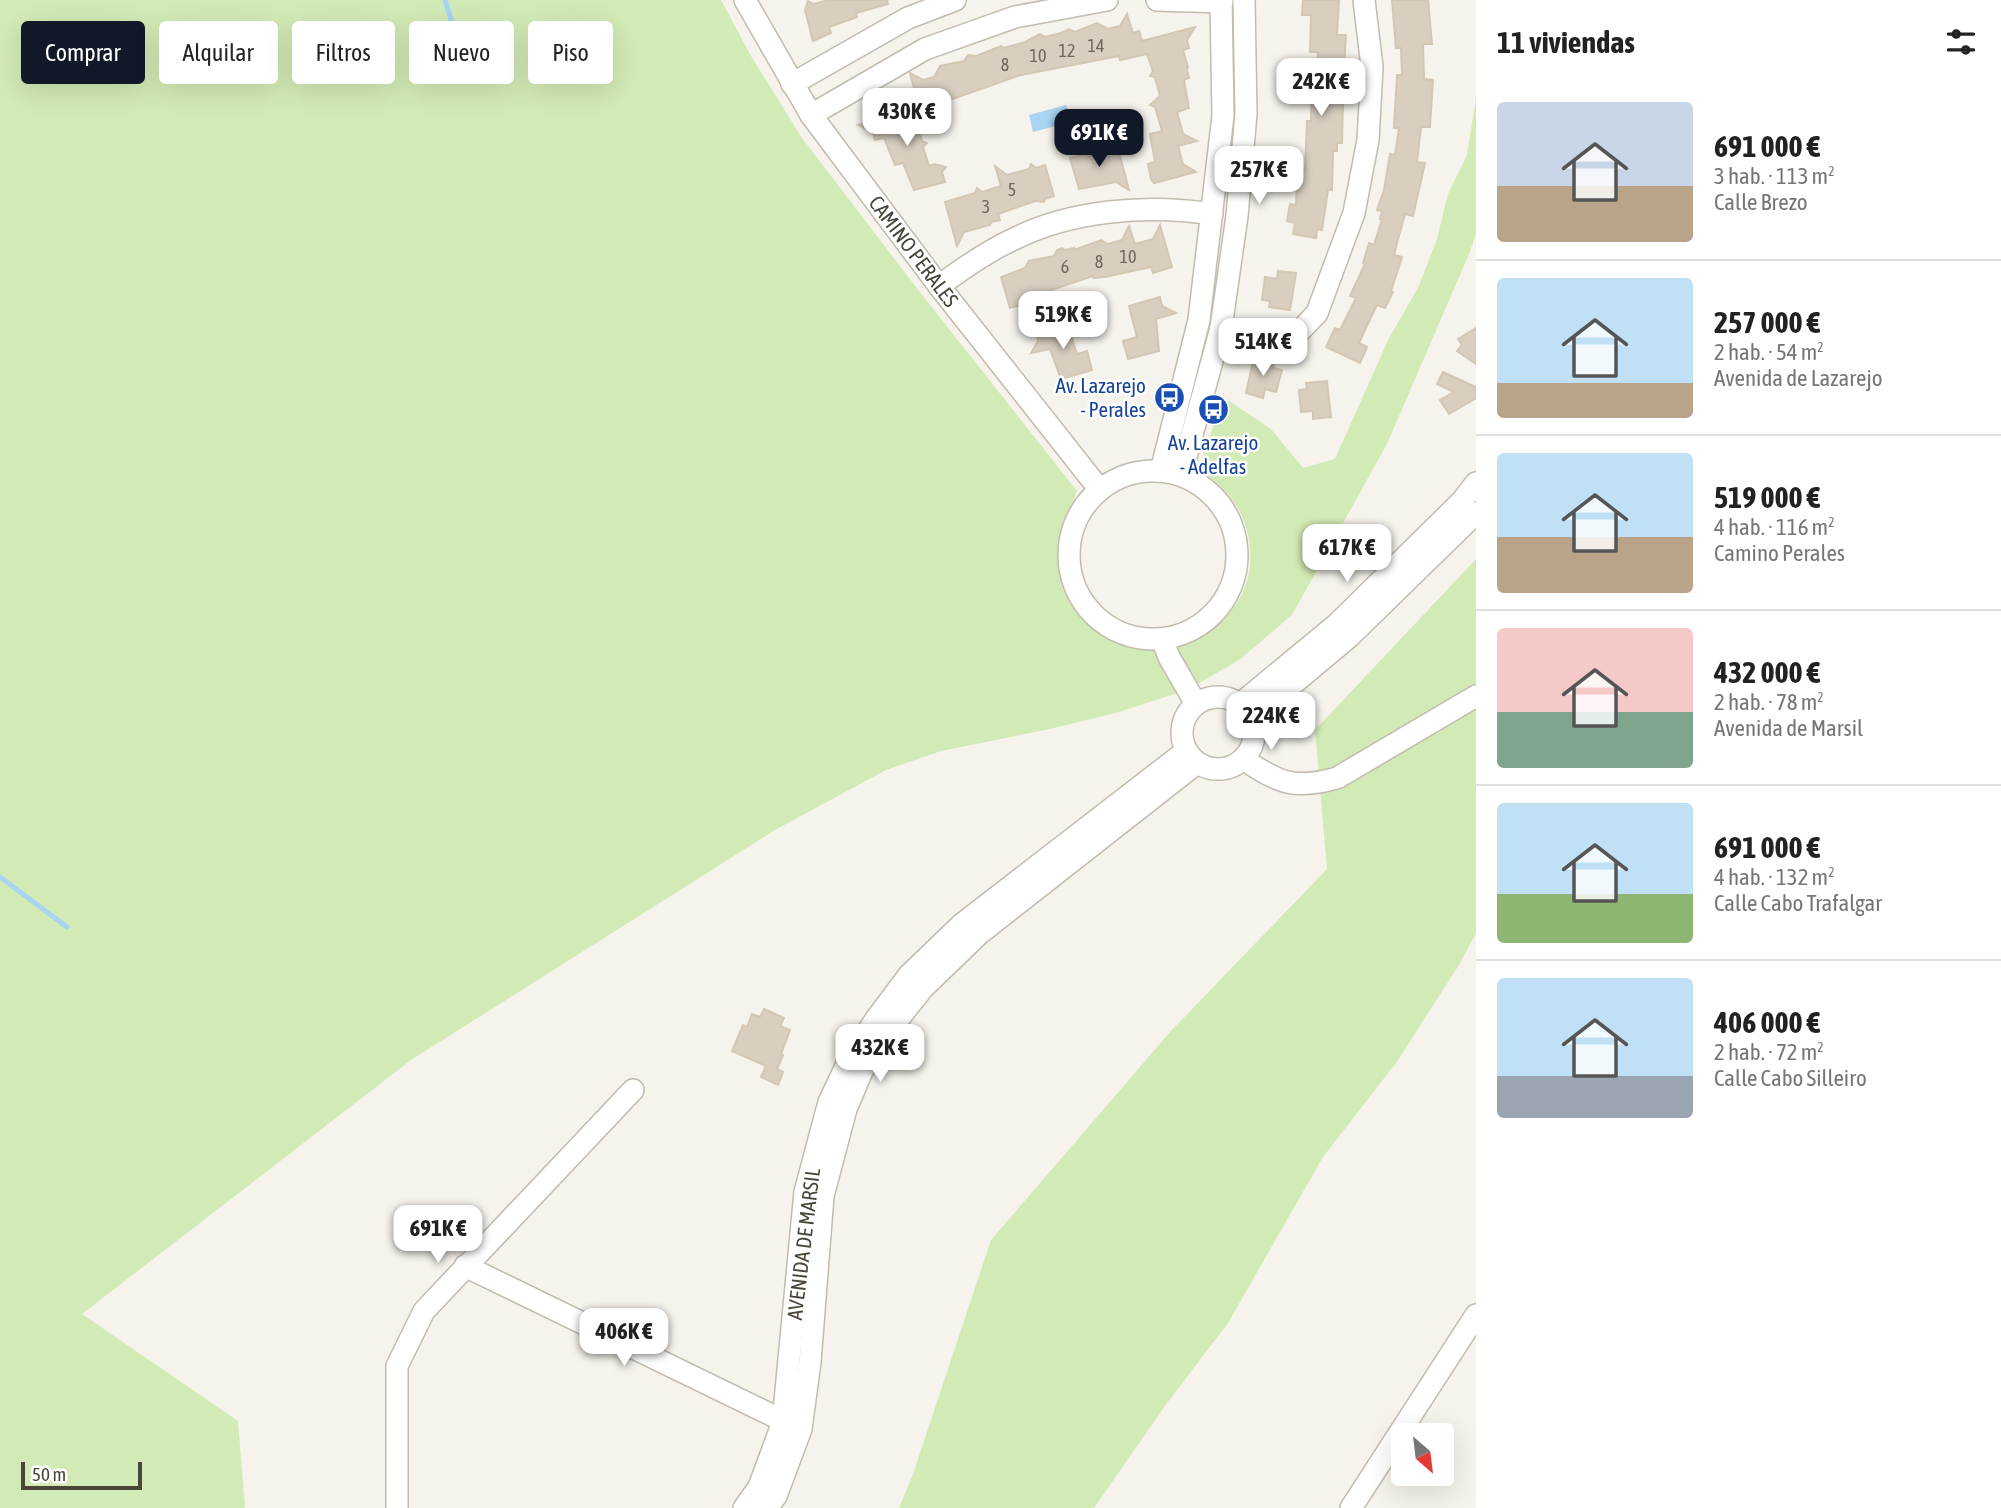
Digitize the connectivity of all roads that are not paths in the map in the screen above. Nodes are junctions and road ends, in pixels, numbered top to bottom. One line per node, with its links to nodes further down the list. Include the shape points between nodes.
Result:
1 (745, 0): 8 (street, CAMINO PERALES)
2 (955, 0): 8 (street, via 908,18)
3 (1107, 0): 9 (street, via 1015,17 925,49)
4 (1157, 0): 7 (street)
5 (1244, 0): 12 (street, via 1246,114)
6 (1364, 0): 12 (street, via 1372,67 1368,140 1354,213 1317,313 1300,331 1280,338)
7 (1222, 1): 10 (street, via 1223,116)
8 (792, 84): 9 (street, CAMINO PERALES)
9 (811, 115): 11 (street, CAMINO PERALES)
10 (1212, 214): 11 (street, via 1130,209 1071,219 1013,239); 13 (street, via 1199,320)
11 (939, 286): 15 (street, CAMINO PERALES)
12 (1221, 328): 13 (street)
13 (1171, 473): 15 (street, via 1139,472); 17 (street, via 1203,487 1221,505 1233,527 1238,551 1235,576 1216,612 1182,634)
14 (1476, 483): 20 (street)
15 (1100, 490): 17 (street, via 1073,529 1069,552 1081,598 1096,617 1115,630 1138,638)
16 (1476, 513): 20 (street, via 1349,637)
17 (1162, 639): 19 (street)
18 (1476, 696): 22 (street, via 1337,778 1314,784 1282,782)
19 (1196, 704): 20 (street, via 1220,697); 21 (street, via 1182,724 1181,736)
20 (1245, 712): 22 (street, via 1253,741)
21 (1191, 757): 22 (street, via 1209,769 1231,767); 26 (street, AVENIDA DE MARSIL, via 962,924 909,975 848,1062 829,1102 805,1192)
22 (1243, 759)
23 (633, 1090): 24 (street)
24 (465, 1266): 26 (street); 27 (street, via 424,1311 397,1367)
25 (1476, 1315): 30 (street)
26 (792, 1426): 28 (street, AVENIDA DE MARSIL); 29 (street, AVENIDA DE MARSIL, via 776,1496)
27 (397, 1508)
28 (744, 1508)
29 (767, 1508)
30 (1351, 1508)

